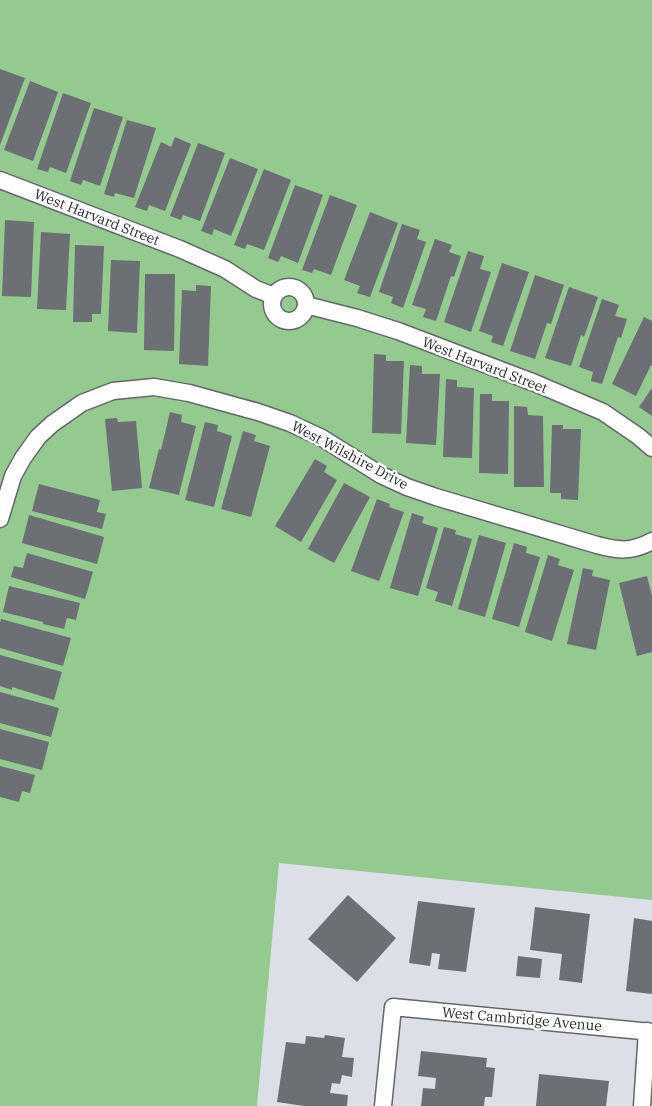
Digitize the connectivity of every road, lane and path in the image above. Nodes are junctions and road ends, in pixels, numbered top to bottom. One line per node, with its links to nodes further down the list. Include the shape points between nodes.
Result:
1 (0, 180): 2 (street, West Harvard Street, via 180,249 225,269 256,290)
2 (274, 296): 3 (street, via 283,288 293,288 303,294); 3 (street, via 272,308 285,322 292,322 303,315)
3 (306, 305): 4 (street, West Harvard Street, via 398,331 535,383 603,412)
4 (652, 448)
5 (0, 519): 6 (street, West Wilshire Drive, via 16,470 38,437 52,424 82,403 113,390 154,387 189,393 290,423 322,438 381,475 436,497 616,550 631,549)
6 (652, 541)
7 (650, 1031): 8 (street, West Cambridge Avenue, via 393,1007); 9 (street)
8 (383, 1106)
9 (642, 1106)

